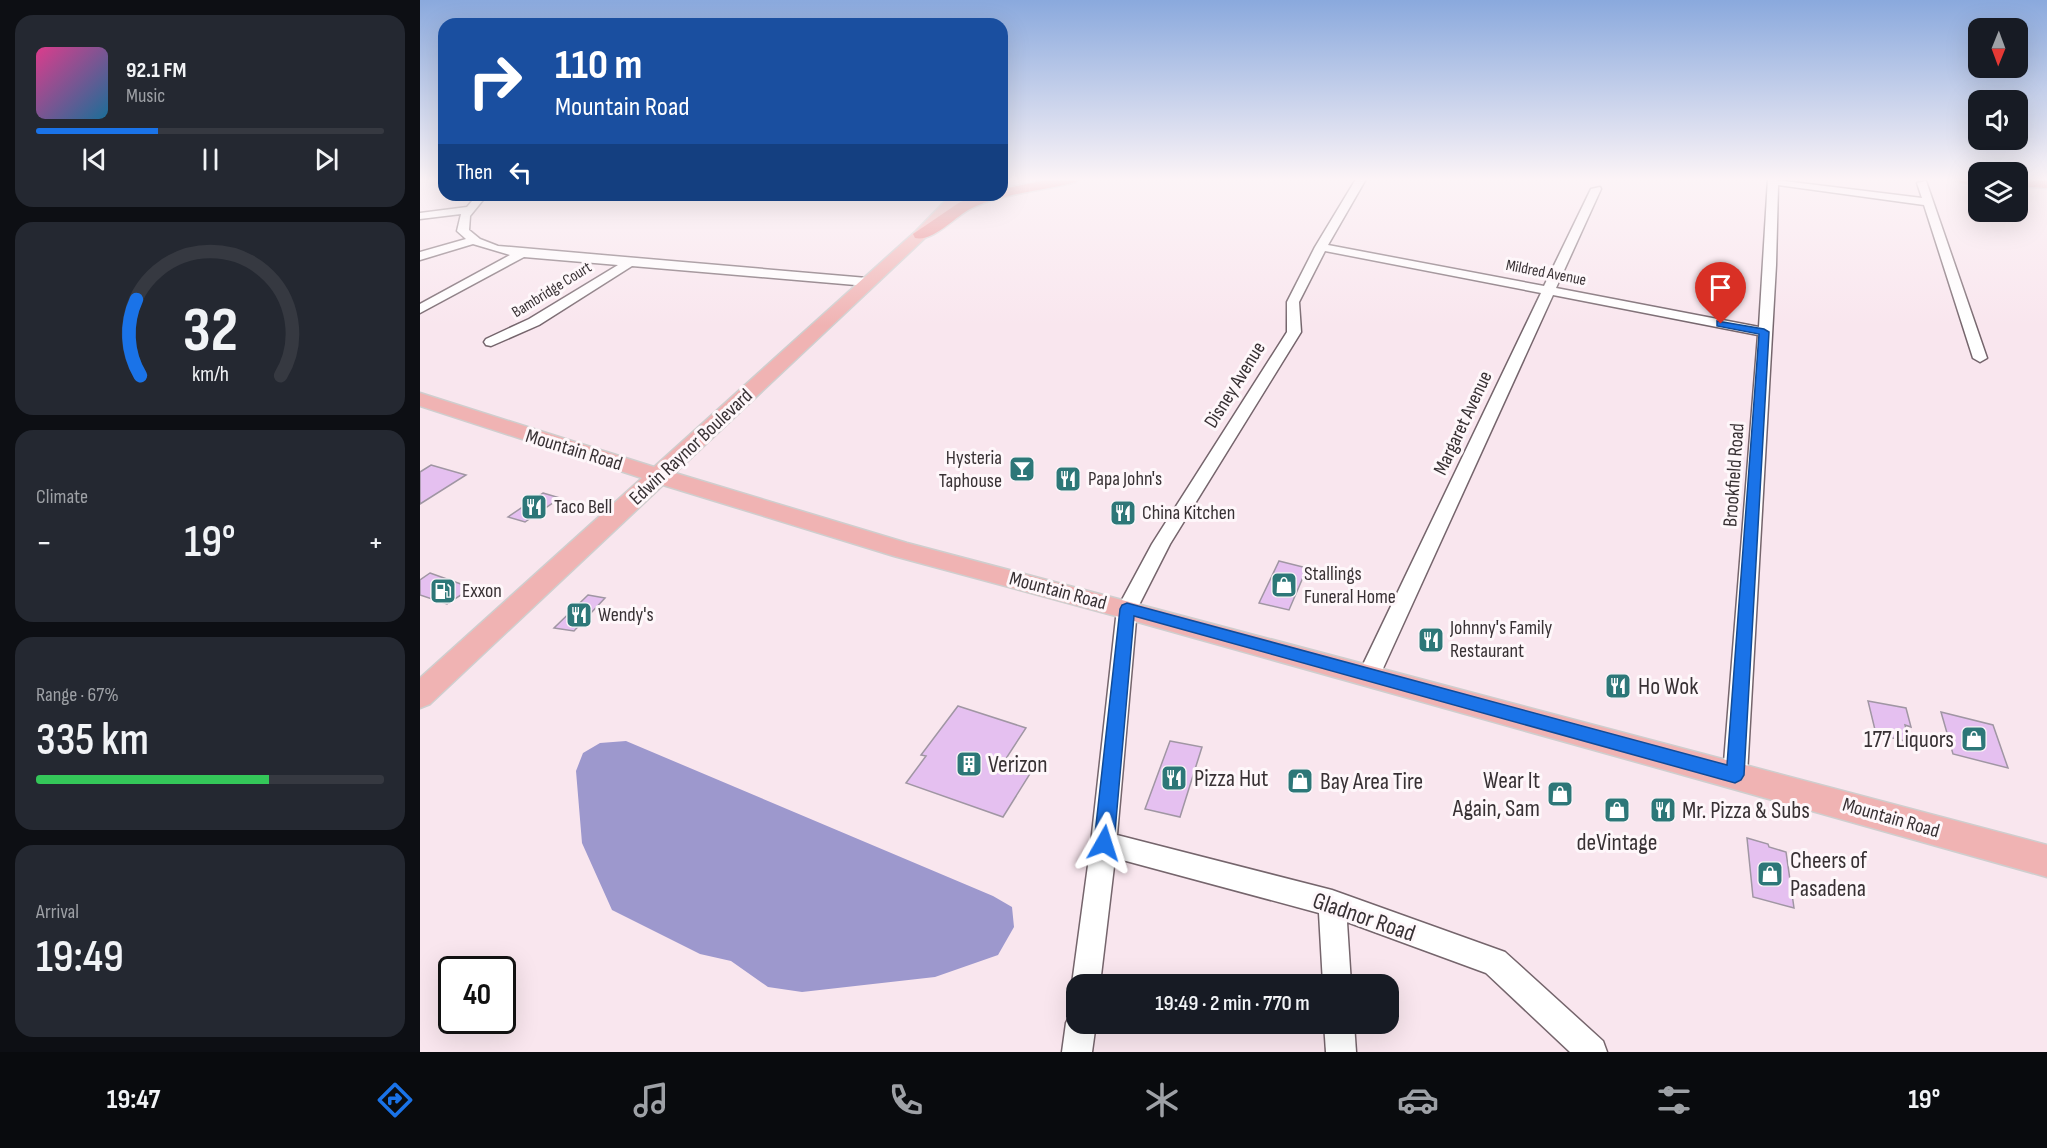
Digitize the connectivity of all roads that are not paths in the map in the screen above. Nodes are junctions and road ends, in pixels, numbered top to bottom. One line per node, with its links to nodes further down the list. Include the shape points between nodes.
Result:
1 (462, 228): 9 (street)
2 (927, 228): 8 (main road, Edwin Raynor Boulevard)
3 (930, 228): 8 (highway)
4 (1332, 228): 10 (street, Disney Avenue)
5 (1578, 228): 15 (street, Margaret Avenue)
6 (1771, 228): 17 (street, Brookfield Road)
7 (1936, 228): 19 (street)
8 (921, 234): 14 (main road, Edwin Raynor Boulevard)
9 (472, 241): 11 (street); 12 (street)
10 (1321, 247): 15 (street, Mildred Avenue); 22 (street, Disney Avenue, via 1293,302 1294,332 1161,544)
11 (522, 253): 13 (street); 16 (street)
12 (420, 256)
13 (630, 262): 14 (street); 18 (street, Bambridge Court, via 534,322)
14 (867, 282): 21 (main road, Edwin Raynor Boulevard)
15 (1548, 291): 17 (street, Mildred Avenue); 23 (street, Margaret Avenue)
16 (420, 309)
17 (1764, 332): 25 (street, Brookfield Road)
18 (490, 342)
19 (1980, 358)
20 (420, 399): 21 (main road, Mountain Road)
21 (661, 476): 22 (main road, Mountain Road, via 903,550); 24 (main road, Edwin Raynor Boulevard)
22 (1127, 609): 23 (main road, Mountain Road); 26 (street)
23 (1369, 675): 25 (main road, Mountain Road)
24 (420, 696)
25 (1735, 775): 27 (main road, Mountain Road)
26 (1104, 843): 28 (street, Gladnor Road); 29 (street)
27 (2047, 861)
28 (1332, 903): 30 (street); 35 (street, Gladnor Road, via 1495,962)
29 (1087, 974)
30 (1336, 974)
31 (1079, 1034): 33 (street)
32 (1340, 1034): 34 (street)
33 (1077, 1052)
34 (1341, 1052)
35 (1592, 1052)

